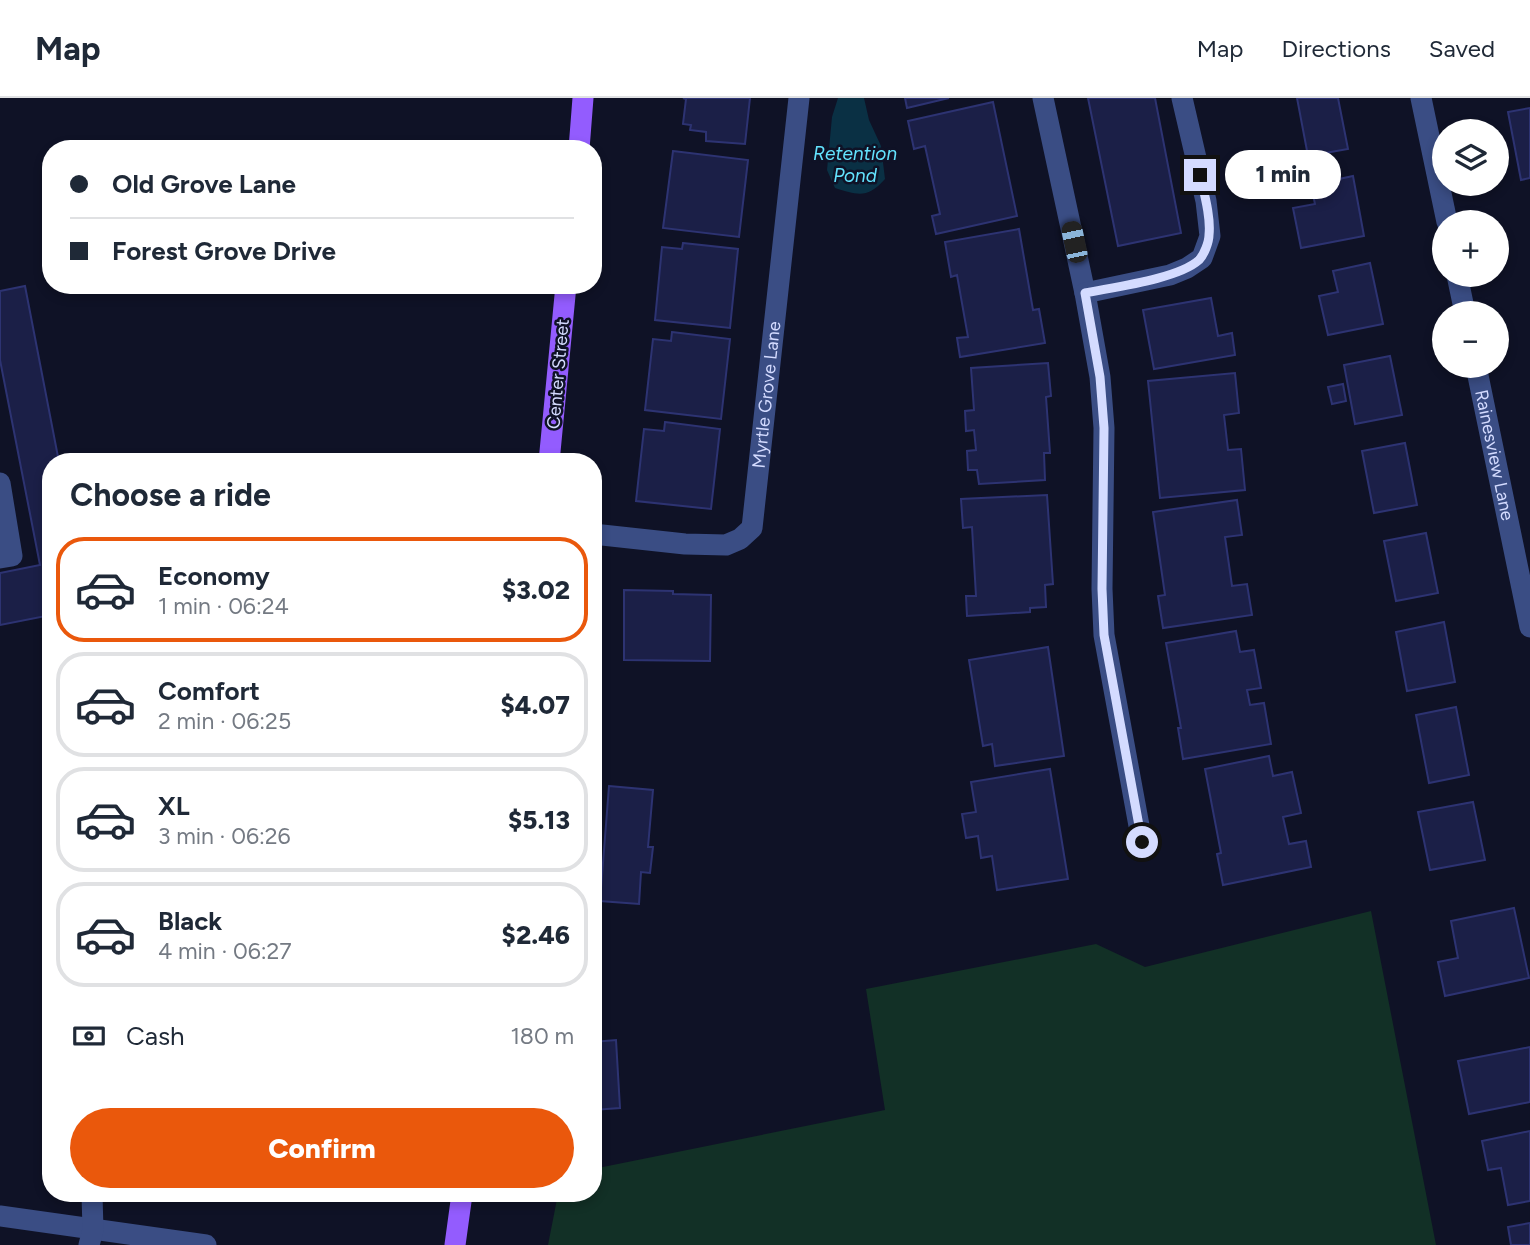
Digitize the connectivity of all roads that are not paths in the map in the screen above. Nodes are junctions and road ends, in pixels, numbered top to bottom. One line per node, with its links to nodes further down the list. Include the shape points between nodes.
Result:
1 (583, 98): 6 (main road)
2 (799, 98): 13 (street, Myrtle Grove Lane, via 752,528 726,545)
3 (1043, 98): 8 (street)
4 (1182, 98): 8 (street, via 1206,201 1210,236 1202,258 1170,275)
5 (1421, 98): 7 (street)
6 (580, 140)
7 (1444, 210)
8 (1085, 293): 16 (street, via 1104,428 1104,635)
9 (565, 294): 11 (main road, Center Street)
10 (1478, 378): 15 (street, Rainesview Lane)
11 (550, 453)
12 (0, 483): 14 (street, via 12,556)
13 (602, 535)
14 (0, 558)
15 (1530, 627)
16 (1142, 842)
17 (92, 1202): 20 (street)
18 (461, 1202): 22 (main road)
19 (0, 1216): 20 (street)
20 (91, 1237): 21 (street)
21 (206, 1245)
22 (455, 1245)

